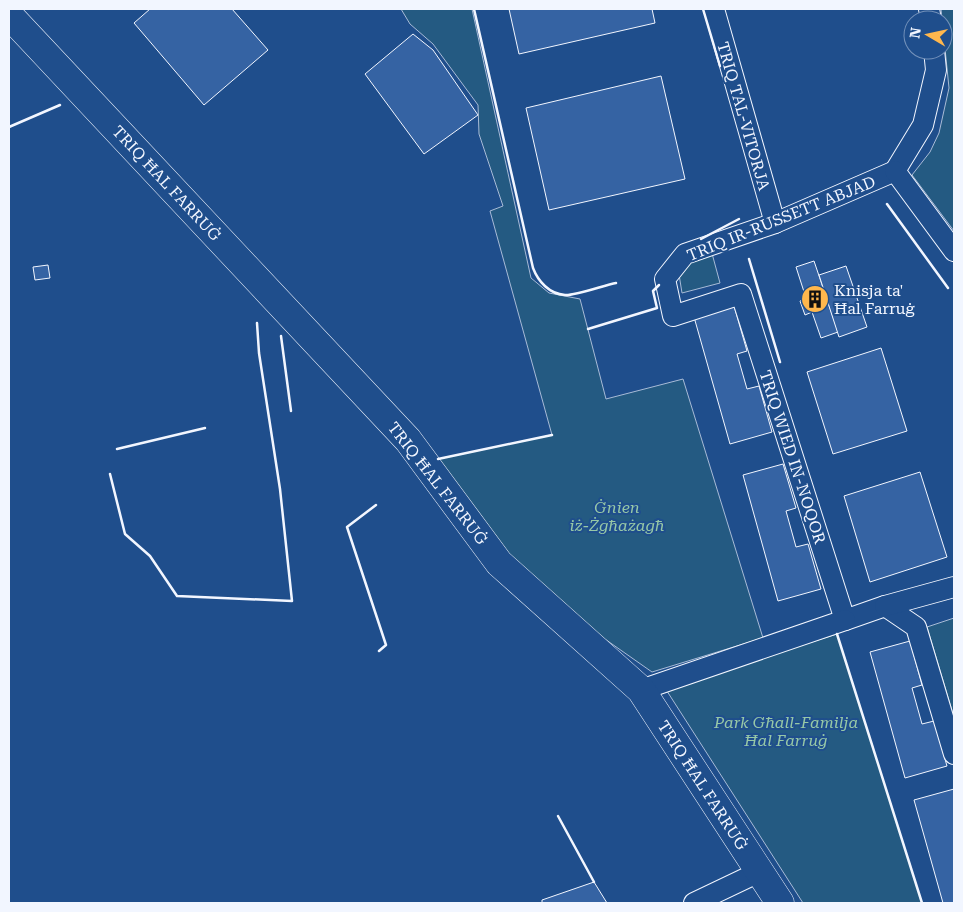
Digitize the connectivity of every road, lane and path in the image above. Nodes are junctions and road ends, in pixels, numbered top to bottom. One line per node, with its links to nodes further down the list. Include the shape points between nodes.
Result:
1 (720, 10): 5 (street, TRIQ TAL-VITORJA)
2 (9, 14): 11 (main road, TRIQ ĦAL FARRUĠ, via 408,440 499,563)
3 (935, 60): 4 (street, via 936,70 924,125)
4 (895, 171): 5 (street, TRIQ IR-RUSSETT ABJAD); 6 (street)
5 (775, 223): 7 (street, TRIQ IR-RUSSETT ABJAD, via 685,254 665,280 673,316)
6 (954, 251)
7 (741, 294): 10 (street, TRIQ WIED IN-NOQOR)
8 (954, 587): 9 (street)
9 (885, 606): 10 (street); 12 (street, via 916,627)
10 (845, 620): 11 (street)
11 (641, 690): 13 (main road, TRIQ ĦAL FARRUĠ)
12 (954, 754)
13 (759, 872): 14 (street); 15 (main road, TRIQ ĦAL FARRUĠ)
14 (694, 903)
15 (780, 903)

